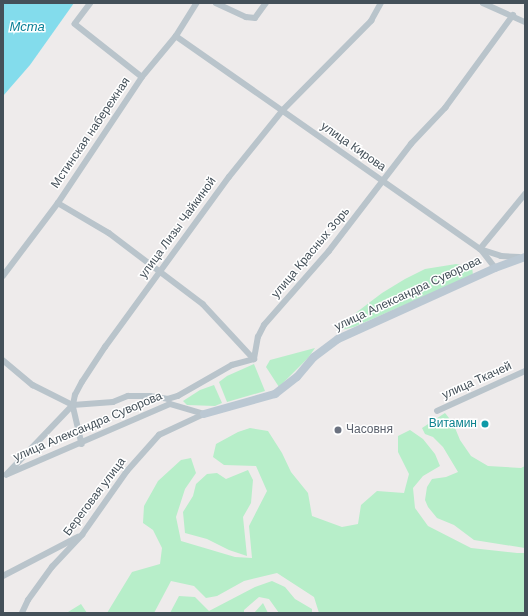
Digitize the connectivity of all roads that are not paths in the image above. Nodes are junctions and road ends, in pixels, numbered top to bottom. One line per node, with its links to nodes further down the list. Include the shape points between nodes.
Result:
1 (91, 3): 10 (street, via 75,24)
2 (198, 3): 9 (street, Мстинская набережная)
3 (216, 3): 4 (street, via 246,17 255,18)
4 (266, 3)
5 (381, 3): 11 (street, улица Лизы Чайкиной, via 371,21)
6 (484, 3): 7 (street)
7 (513, 16): 8 (street); 12 (street, улица Красных Зорь, via 445,108 411,144)
8 (525, 22)
9 (176, 36): 10 (street, Мстинская набережная); 11 (street, улица Кирова)
10 (142, 77): 14 (street, Мстинская набережная)
11 (282, 112): 12 (street, улица Кирова); 18 (street, улица Лизы Чайкиной, via 229,177)
12 (383, 182): 15 (street, улица Кирова); 20 (street, улица Красных Зорь, via 329,251 264,325 258,337)
13 (525, 194): 15 (street)
14 (58, 203): 18 (street, via 109,233); 19 (street, Мстинская набережная)
15 (480, 249): 16 (street, улица Кирова, via 501,256); 17 (street)
16 (525, 257): 17 (street, улица Александра Суворова)
17 (495, 268): 25 (street, улица Александра Суворова, via 338,339 314,357 297,377 275,394)
18 (160, 270): 20 (street, via 203,304); 23 (street, улица Лизы Чайкиной, via 82,382)
19 (3, 276)
20 (254, 359): 23 (street, via 232,365 178,396 168,399 128,396 113,402)
21 (3, 360): 23 (street, via 33,385)
22 (525, 371): 24 (street, улица Ткачей)
23 (73, 405): 26 (street); 27 (street, улица Лизы Чайкиной)
24 (437, 411)
25 (204, 414): 26 (street, улица Александра Суворова, via 170,404); 28 (street, Береговая улица, via 159,436 127,471)
26 (82, 444): 27 (street, улица Александра Суворова)
27 (4, 476)
28 (82, 535): 29 (street); 30 (street, Береговая улица, via 52,567 28,600)
29 (3, 576)
30 (22, 613)

